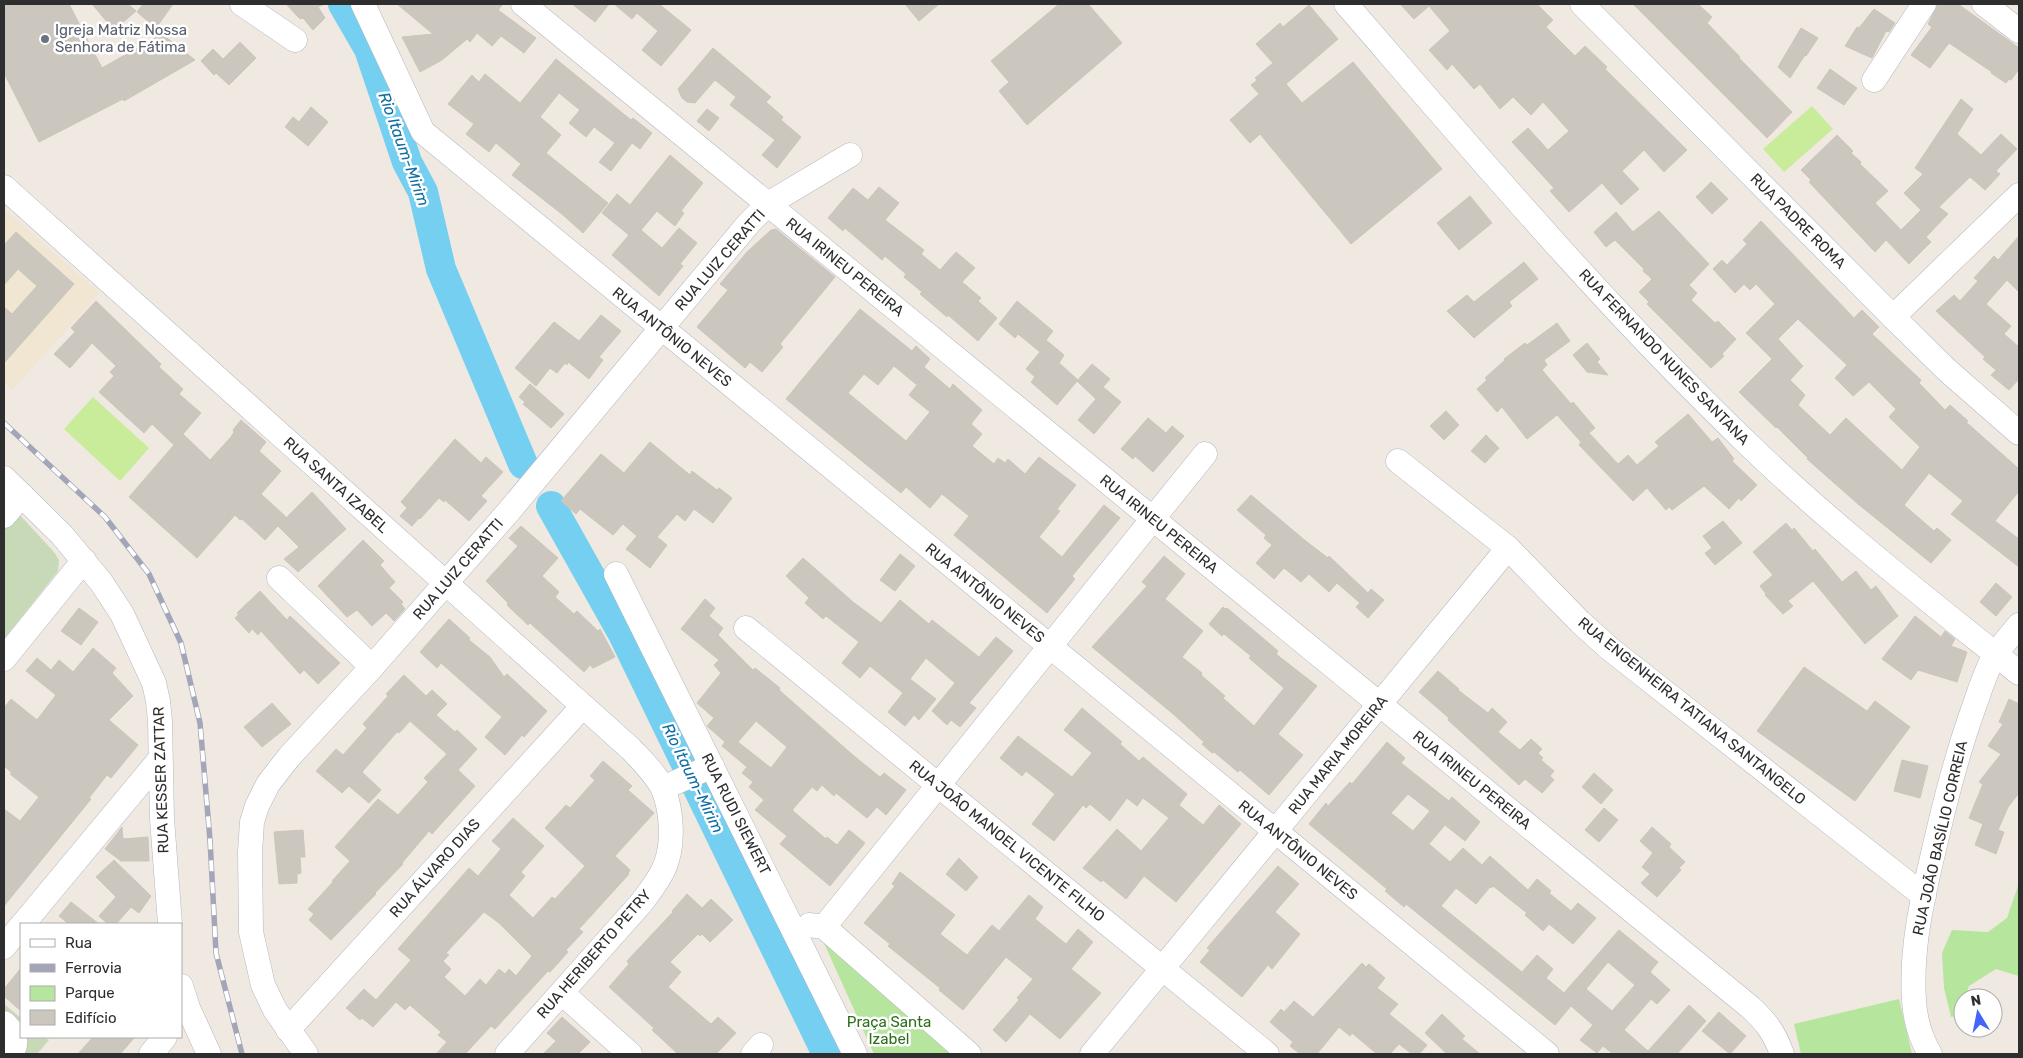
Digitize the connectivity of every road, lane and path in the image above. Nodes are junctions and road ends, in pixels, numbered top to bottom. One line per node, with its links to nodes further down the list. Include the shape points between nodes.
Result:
1 (242, 4): 9 (street)
2 (363, 4): 16 (street, RUA ANTÔNIO NEVES, via 422,132)
3 (523, 4): 14 (street, RUA IRINEU PEREIRA)
4 (1346, 4): 32 (street, RUA FERNANDO NUNES SANTANA, via 1642,339 1774,469 1856,542)
5 (1582, 4): 15 (street, RUA PADRE ROMA)
6 (1924, 4): 10 (street)
7 (1984, 4): 8 (street)
8 (2019, 31)
9 (295, 40)
10 (1874, 80)
11 (850, 156): 14 (street, RUA LUIZ CERATTI)
12 (4, 187): 28 (street, RUA SANTA IZABEL)
13 (2019, 195): 15 (street)
14 (768, 204): 16 (street, RUA LUIZ CERATTI, via 730,243); 23 (street, RUA IRINEU PEREIRA)
15 (1893, 317): 17 (street, RUA PADRE ROMA)
16 (661, 328): 28 (street, RUA LUIZ CERATTI); 31 (street, RUA ANTÔNIO NEVES)
17 (2019, 434)
18 (1205, 454): 23 (street)
19 (1398, 461): 24 (street, RUA ENGENHEIRA TATIANA SANTANGELO)
20 (4, 478): 21 (street, RUA KESSER ZATTAR)
21 (22, 495): 22 (street); 25 (street, RUA KESSER ZATTAR)
22 (4, 516)
23 (1153, 519): 31 (street); 36 (street, RUA IRINEU PEREIRA)
24 (1508, 548): 36 (street, RUA MARIA MOREIRA); 43 (street, RUA ENGENHEIRA TATIANA SANTANGELO, via 1610,648)
25 (84, 560): 33 (street); 38 (street, RUA KESSER ZATTAR, via 122,614 154,683 160,721)
26 (616, 574): 39 (street, RUA RUDI SIEWERT)
27 (279, 578): 34 (street)
28 (446, 584): 34 (street, RUA LUIZ CERATTI); 37 (street, RUA SANTA IZABEL)
29 (2019, 626): 32 (street, RUA JOÃO BASÍLIO CORREIA)
30 (746, 628): 40 (street, RUA JOÃO MANOEL VICENTE FILHO)
31 (1050, 646): 40 (street); 42 (street, RUA ANTÔNIO NEVES)
32 (1996, 654): 35 (street, RUA FERNANDO NUNES SANTANA); 43 (street, RUA JOÃO BASÍLIO CORREIA, via 1972,710 1952,772)
33 (4, 659)
34 (372, 667): 54 (street, RUA LUIZ CERATTI, via 268,784 252,822 251,932 263,985)
35 (2019, 673)
36 (1380, 704): 42 (street, RUA MARIA MOREIRA); 67 (street, RUA IRINEU PEREIRA, via 1750,1007 1768,1024)
37 (583, 706): 41 (street, RUA SANTA IZABEL, via 631,749); 54 (street, RUA ÁLVARO DIAS)
38 (160, 759): 45 (street); 46 (street, RUA KESSER ZATTAR)
39 (712, 766): 41 (street); 44 (street, RUA RUDI SIEWERT)
40 (938, 785): 48 (street); 50 (street, RUA JOÃO MANOEL VICENTE FILHO)
41 (663, 788): 51 (street, RUA HERIBERTO PETRY, via 670,826 666,865 642,902)
42 (1275, 831): 50 (street, RUA MARIA MOREIRA); 66 (street, RUA ANTÔNIO NEVES)
43 (1924, 896): 68 (street, RUA JOÃO BASÍLIO CORREIA, via 1915,951 1914,1001 1918,1030)
44 (790, 922): 48 (street); 62 (street, RUA RUDI SIEWERT)
45 (24, 923)
46 (170, 923)
47 (20, 927): 49 (street)
48 (824, 928): 63 (street)
49 (4, 947)
50 (1162, 968): 64 (street, RUA MARIA MOREIRA); 65 (street, RUA JOÃO MANOEL VICENTE FILHO)
51 (562, 993): 60 (street, RUA HERIBERTO PETRY); 61 (street)
52 (183, 1003): 58 (street)
53 (4, 1023): 56 (street, via 16,1041)
54 (288, 1030): 59 (street, RUA LUIZ CERATTI)
55 (164, 1038): 57 (street)
56 (10, 1054)
57 (151, 1054)
58 (209, 1054)
59 (306, 1054)
60 (507, 1054)
61 (630, 1054)
62 (855, 1054)
63 (970, 1054)
64 (1092, 1054)
65 (1267, 1054)
66 (1548, 1054)
67 (1782, 1054)
68 (1930, 1054)

